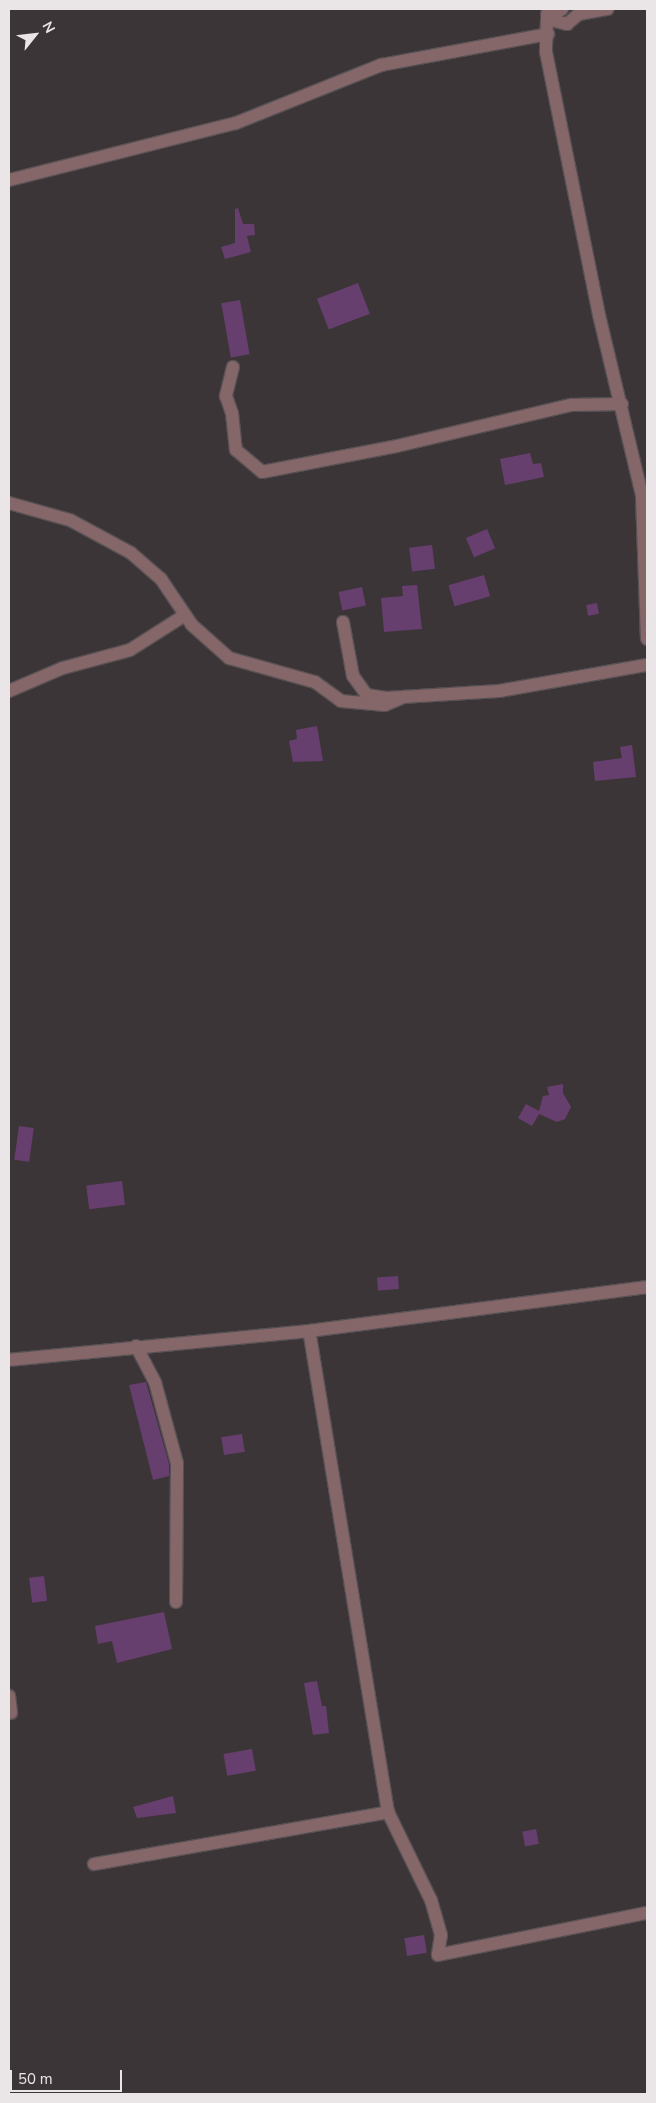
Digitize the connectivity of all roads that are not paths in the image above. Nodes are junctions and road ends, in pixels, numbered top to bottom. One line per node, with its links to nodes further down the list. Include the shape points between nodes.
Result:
1 (562, 9): 3 (street)
2 (608, 9): 3 (street, via 579,14 567,24)
3 (547, 14): 4 (street)
4 (548, 34): 5 (street, via 381,65 236,122); 7 (street, via 546,52 581,232)
5 (9, 180)
6 (233, 367): 7 (street, via 226,396 232,413 236,450 262,472 397,446 571,405)
7 (622, 404): 9 (street)
8 (9, 503): 10 (street, via 70,520 131,553 161,580)
9 (645, 506): 12 (street)
10 (185, 615): 14 (street, via 130,650 63,668); 15 (street, via 229,658 315,682 341,701 385,705)
11 (343, 622): 15 (street, via 353,676 367,695)
12 (647, 639)
13 (647, 665): 15 (street, via 499,691)
14 (9, 690)
15 (404, 697)
16 (647, 1287): 17 (street)
17 (310, 1330): 18 (street); 23 (street)
18 (136, 1346): 19 (street); 20 (street, via 155,1382 177,1463)
19 (9, 1360)
20 (176, 1602)
21 (9, 1696): 22 (street)
22 (11, 1713)
23 (388, 1812): 24 (street); 25 (street, via 431,1900 441,1936 438,1955)
24 (94, 1864)
25 (647, 1913)

